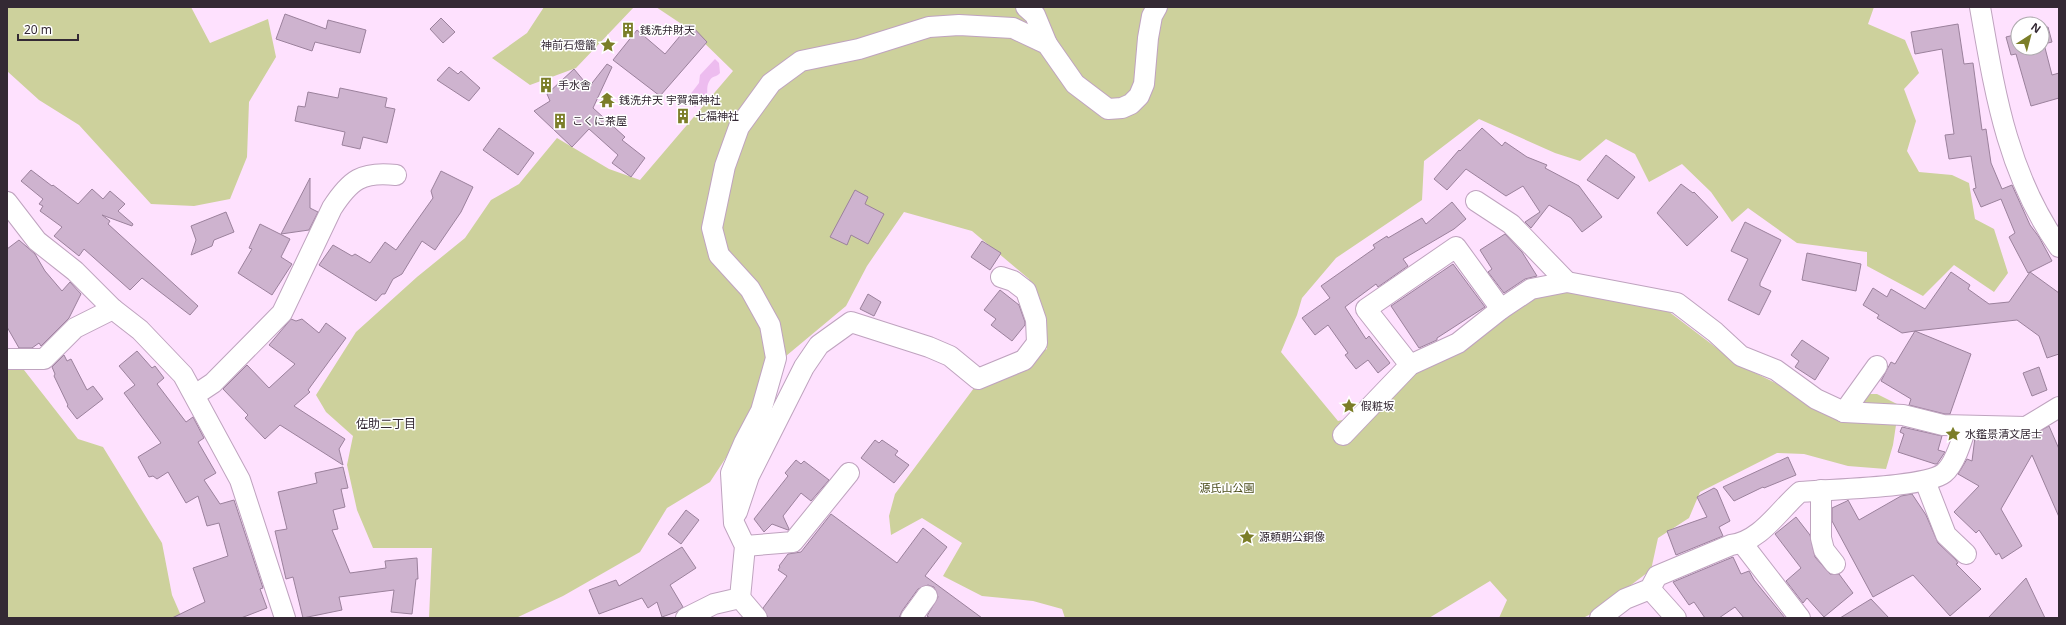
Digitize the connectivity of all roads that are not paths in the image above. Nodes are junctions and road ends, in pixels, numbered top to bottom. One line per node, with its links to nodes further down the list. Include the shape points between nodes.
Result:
1 (1026, 7): 4 (street, via 1035,15)
2 (1157, 7): 4 (street, via 1152,16 1144,84 1139,96 1122,108 1108,109 1075,84)
3 (1980, 7): 8 (street, via 1993,86 2007,142 2020,178)
4 (1047, 44): 24 (street, via 1013,28 929,27 859,49 801,61 771,83 739,127 725,166 712,228 719,255 750,289 770,325 776,358 761,411 731,473)
5 (396, 175): 16 (street, via 363,176 341,194 282,313 223,373)
6 (1476, 201): 10 (street, via 1511,224)
7 (7, 202): 11 (street, via 37,241 75,271)
8 (2059, 247)
9 (1001, 277): 24 (street, via 1013,281 1026,291 1033,308 1037,342 1024,360 978,379 950,356 852,322 819,345 804,367 749,476)
10 (1567, 282): 12 (street, via 1531,289); 18 (street, via 1677,303 1741,356 1776,370 1816,399)
11 (114, 309): 13 (street, via 75,328 44,359); 16 (street, via 140,330 183,375)
12 (1501, 309): 14 (street, via 1458,343); 14 (street, via 1456,247 1366,309)
13 (8, 358)
14 (1410, 364): 20 (street)
15 (1876, 366): 18 (street)
16 (195, 395): 32 (street, via 240,480)
17 (2059, 407): 19 (street, via 2026,428 1983,425)
18 (1844, 412): 19 (street, via 1903,415 1943,425)
19 (1966, 427): 22 (street, via 1961,445 1944,473)
20 (1343, 435)
21 (849, 473): 26 (street, via 793,542)
22 (1925, 481): 23 (street); 27 (street, via 1946,534)
23 (1821, 490): 25 (street, via 1800,492 1766,527); 28 (street, via 1820,538 1824,550)
24 (734, 523): 26 (street)
25 (1742, 543): 29 (street, via 1731,544 1657,576); 38 (street)
26 (746, 546): 31 (street)
27 (1966, 554)
28 (1835, 564)
29 (1650, 589): 36 (street, via 1625,599); 37 (street)
30 (928, 596): 35 (street)
31 (740, 598): 33 (street, via 714,604); 34 (street)
32 (277, 615)
33 (686, 618)
34 (757, 618)
35 (912, 618)
36 (1600, 618)
37 (1676, 618)
38 (1800, 618)

